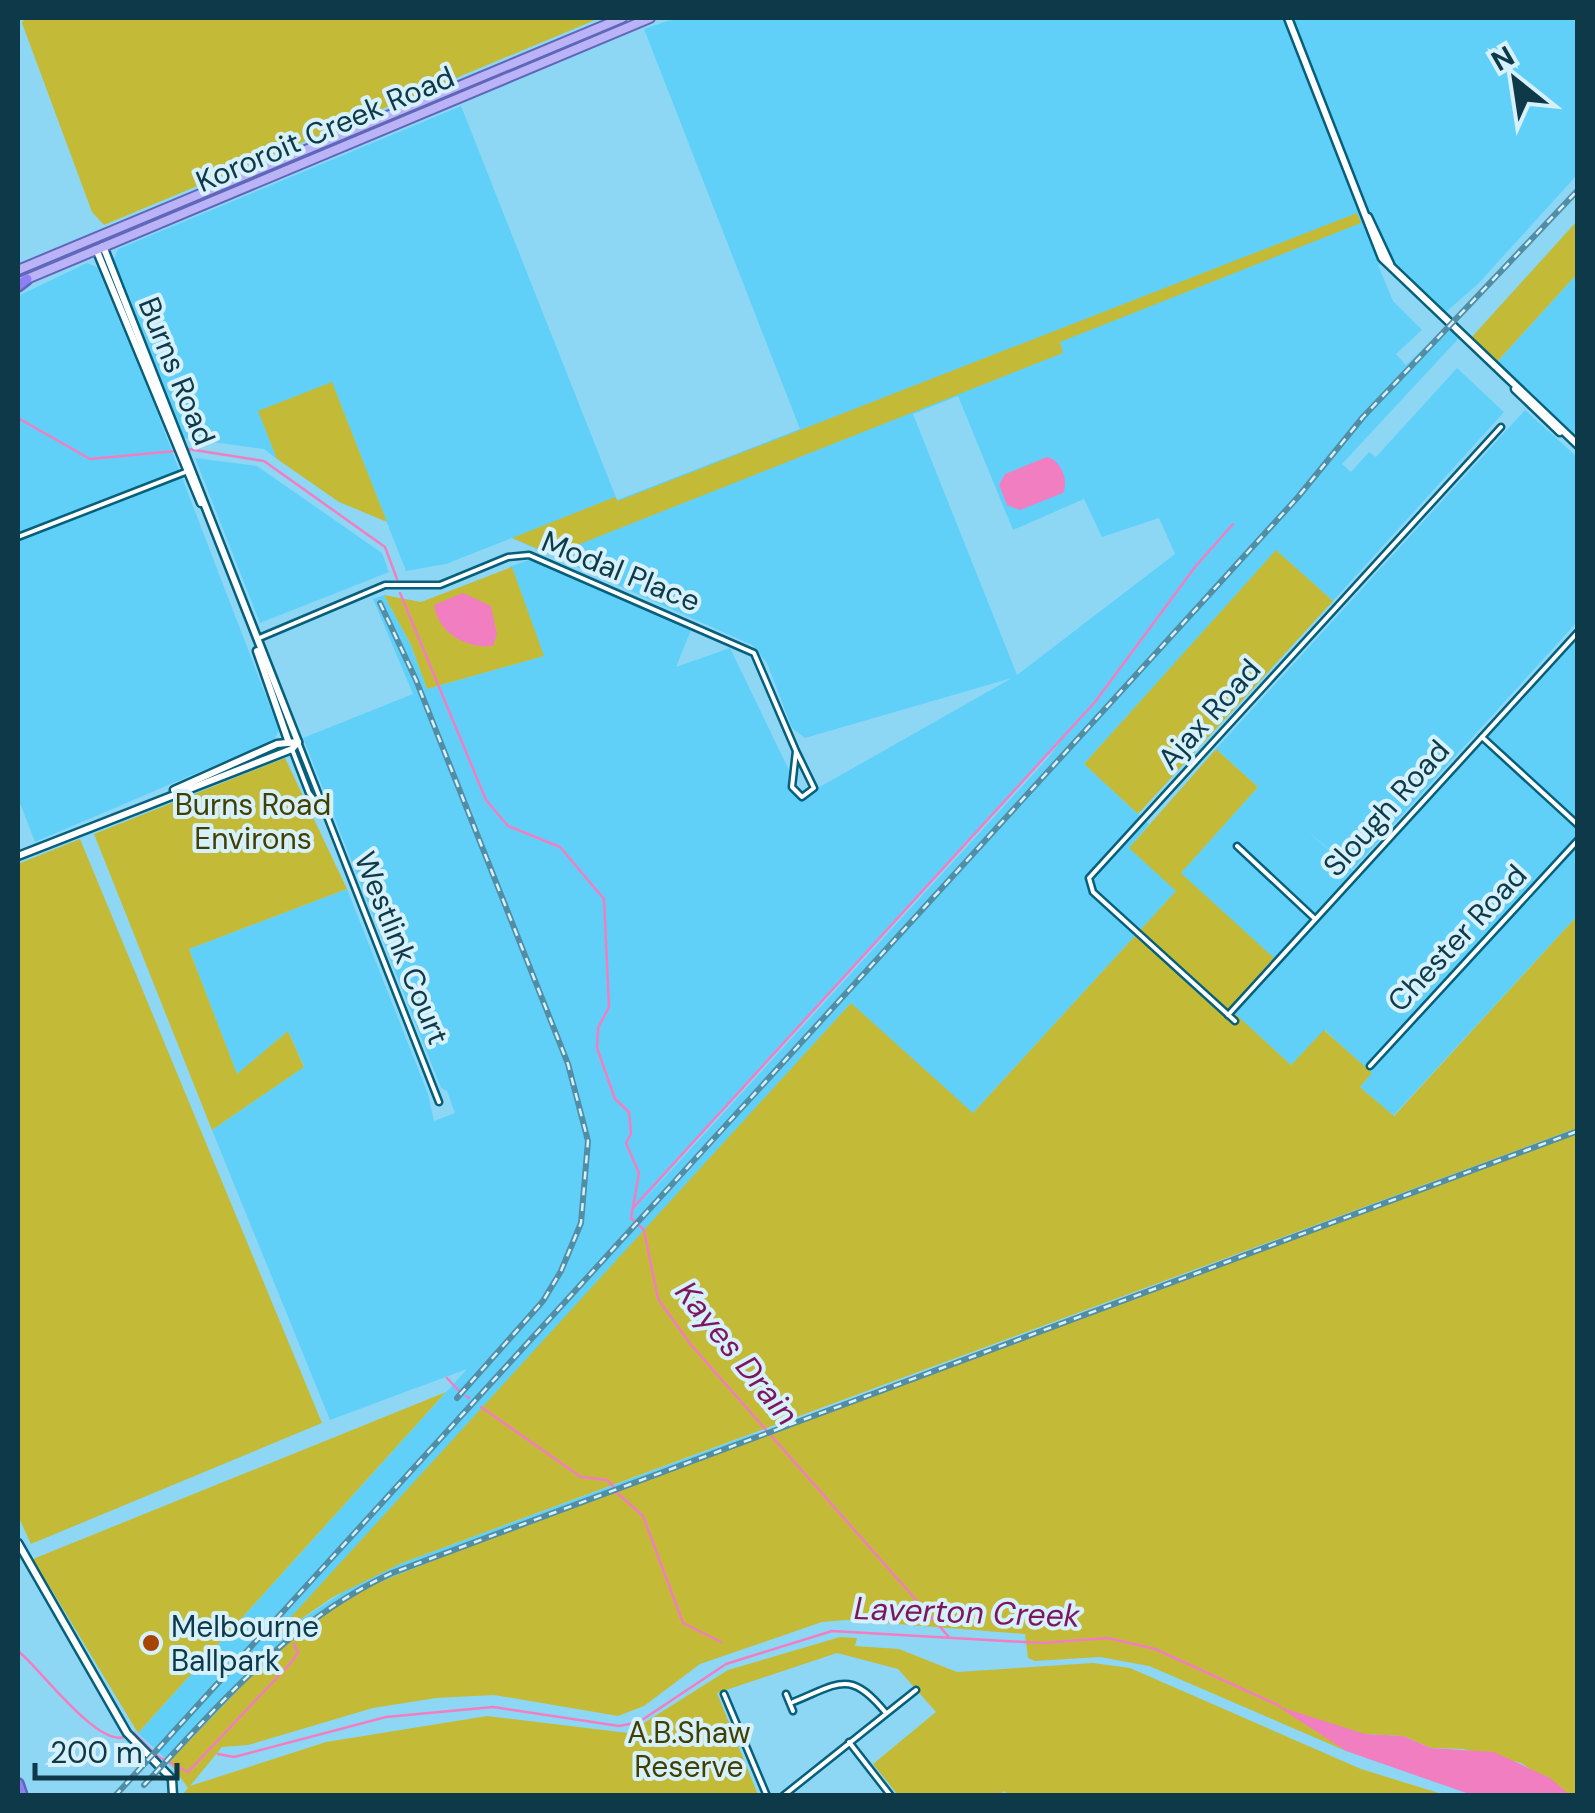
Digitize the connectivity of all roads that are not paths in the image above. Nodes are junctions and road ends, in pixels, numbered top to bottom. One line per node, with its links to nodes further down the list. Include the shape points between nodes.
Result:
1 (650, 18): 3 (main road, Kororoit Creek Road)
2 (1288, 18): 12 (street, via 1364,212 1403,281)
3 (627, 20): 4 (main road, Kororoit Creek Road)
4 (347, 138): 5 (main road, Kororoit Creek Road); 6 (main road, Kororoit Creek Road)
5 (245, 175): 6 (main road); 7 (main road, Kororoit Creek Road)
6 (249, 185): 8 (main road, Kororoit Creek Road)
7 (96, 238): 8 (main road); 9 (main road, Kororoit Creek Road)
8 (99, 248): 10 (main road, Kororoit Creek Road); 13 (street, Burns Road)
9 (18, 270)
10 (21, 283)
11 (1501, 427): 27 (street, Ajax Road, via 1089,878 1093,892)
12 (1578, 446)
13 (190, 470): 14 (street); 16 (street, Burns Road)
14 (18, 538)
15 (1578, 632): 17 (street, Slough Road)
16 (255, 640): 18 (street, Burns Road); 19 (street, Modal Place, via 381,586 445,584 529,555 754,653)
17 (1482, 737): 22 (street); 26 (street, Slough Road)
18 (293, 744): 25 (street); 30 (street, Westlink Court)
19 (796, 751): 21 (street, Modal Place); 21 (street, Modal Place, via 792,787 802,797)
20 (823, 785): 21 (street)
21 (814, 788)
22 (1578, 825)
23 (1578, 840): 29 (street, Chester Road)
24 (1237, 846): 26 (street)
25 (18, 856)
26 (1316, 919): 27 (street, Slough Road)
27 (1228, 1015): 28 (street, Ajax Road)
28 (1235, 1021)
29 (1370, 1066)
30 (439, 1102)
31 (18, 1543): 42 (street, via 126,1733 172,1779)
32 (916, 1690): 37 (street)
33 (724, 1694): 43 (street)
34 (786, 1694): 35 (street)
35 (793, 1702): 36 (street); 37 (street, via 853,1682)
36 (793, 1711)
37 (886, 1714): 38 (street)
38 (849, 1742): 40 (street); 44 (street)
39 (18, 1784): 41 (highway)
40 (890, 1793): 45 (street)
41 (22, 1796)
42 (172, 1796)
43 (767, 1796)
44 (783, 1796)
45 (881, 1796)

